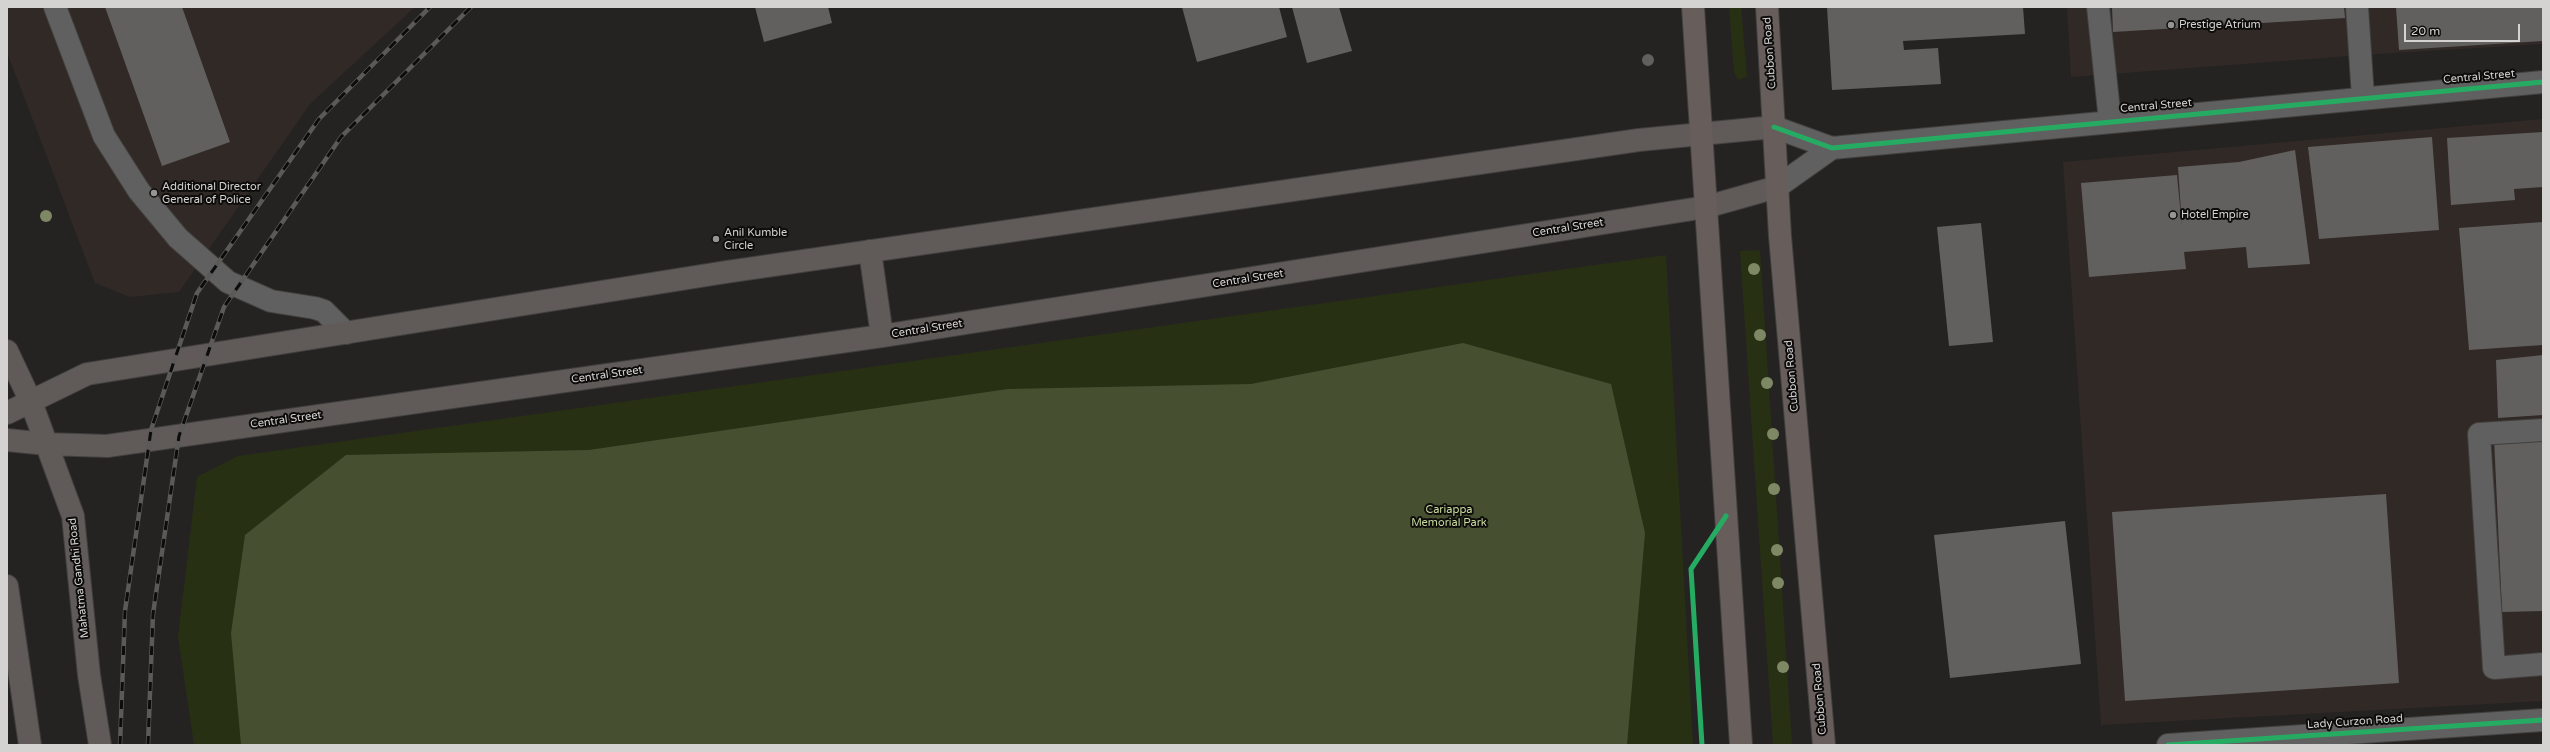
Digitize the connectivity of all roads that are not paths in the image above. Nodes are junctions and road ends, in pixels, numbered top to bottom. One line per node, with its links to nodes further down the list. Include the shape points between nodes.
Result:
1 (55, 7): 15 (street, via 104,136 139,191 178,238 228,282 271,301 324,311)
2 (1693, 7): 10 (main road)
3 (1767, 7): 9 (main road, Cubbon Road)
4 (2098, 7): 8 (street)
5 (2357, 7): 7 (street)
6 (2543, 82): 7 (street, Central Street)
7 (2363, 97): 8 (street, Central Street)
8 (2110, 121): 11 (street, Central Street)
9 (1774, 127): 10 (main road, Central Street); 11 (street, Central Street); 12 (main road, Cubbon Road)
10 (1700, 133): 13 (main road); 14 (main road, Central Street)
11 (1832, 148): 12 (street, Central Street)
12 (1777, 187): 13 (main road, Central Street); 29 (main road, Cubbon Road)
13 (1706, 207): 16 (main road, Central Street); 28 (main road)
14 (870, 251): 15 (main road, Central Street); 16 (main road)
15 (346, 333): 18 (main road, Central Street, via 87,374)
16 (882, 336): 22 (main road, Central Street, via 107,446)
17 (7, 351): 18 (main road, Mahatma Gandhi Road)
18 (31, 402): 19 (main road, Central Street); 22 (main road, Mahatma Gandhi Road)
19 (7, 413)
20 (2543, 430): 24 (street, via 2479,434 2494,668)
21 (7, 440): 22 (main road, Central Street)
22 (47, 444): 27 (main road, Mahatma Gandhi Road, via 73,516 89,675)
23 (7, 586): 26 (main road)
24 (2543, 664)
25 (2543, 720): 30 (street, Lady Curzon Road)
26 (30, 745)
27 (100, 745)
28 (1741, 745)
29 (1824, 745)
30 (2168, 745)

